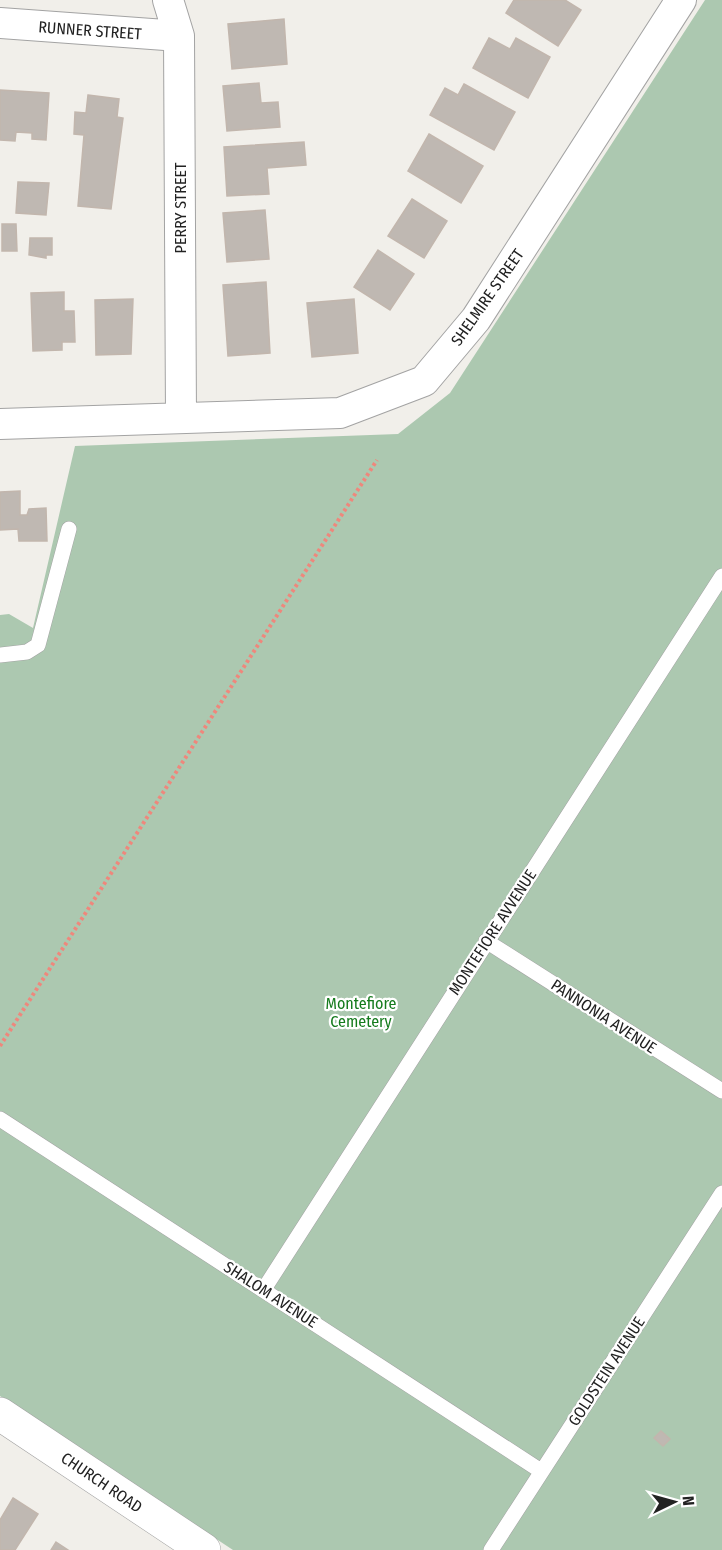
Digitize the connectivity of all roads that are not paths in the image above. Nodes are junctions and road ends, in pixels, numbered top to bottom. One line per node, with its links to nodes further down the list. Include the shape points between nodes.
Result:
1 (168, 0): 4 (street, PERRY STREET)
2 (681, 0): 5 (street, SHELMIRE STREET, via 476,319 424,381 340,412)
3 (0, 23): 4 (street, RUNNER STREET)
4 (179, 36): 5 (street, PERRY STREET)
5 (181, 417): 6 (street, SHELMIRE STREET)
6 (0, 424)
7 (69, 529): 9 (lane, via 38,645 27,652)
8 (722, 576): 10 (lane, MONTEFIORE AVVENUE)
9 (0, 655)
10 (486, 941): 11 (lane, PANNONIA AVENUE); 14 (lane, MONTEFIORE AVVENUE)
11 (722, 1091)
12 (0, 1119): 14 (lane, SHALOM AVENUE)
13 (719, 1203): 16 (lane, GOLDSTEIN AVENUE)
14 (264, 1289): 16 (lane, SHALOM AVENUE)
15 (0, 1414): 17 (street, CHURCH ROAD)
16 (541, 1471): 18 (lane, GOLDSTEIN AVENUE)
17 (204, 1550)
18 (491, 1550)

